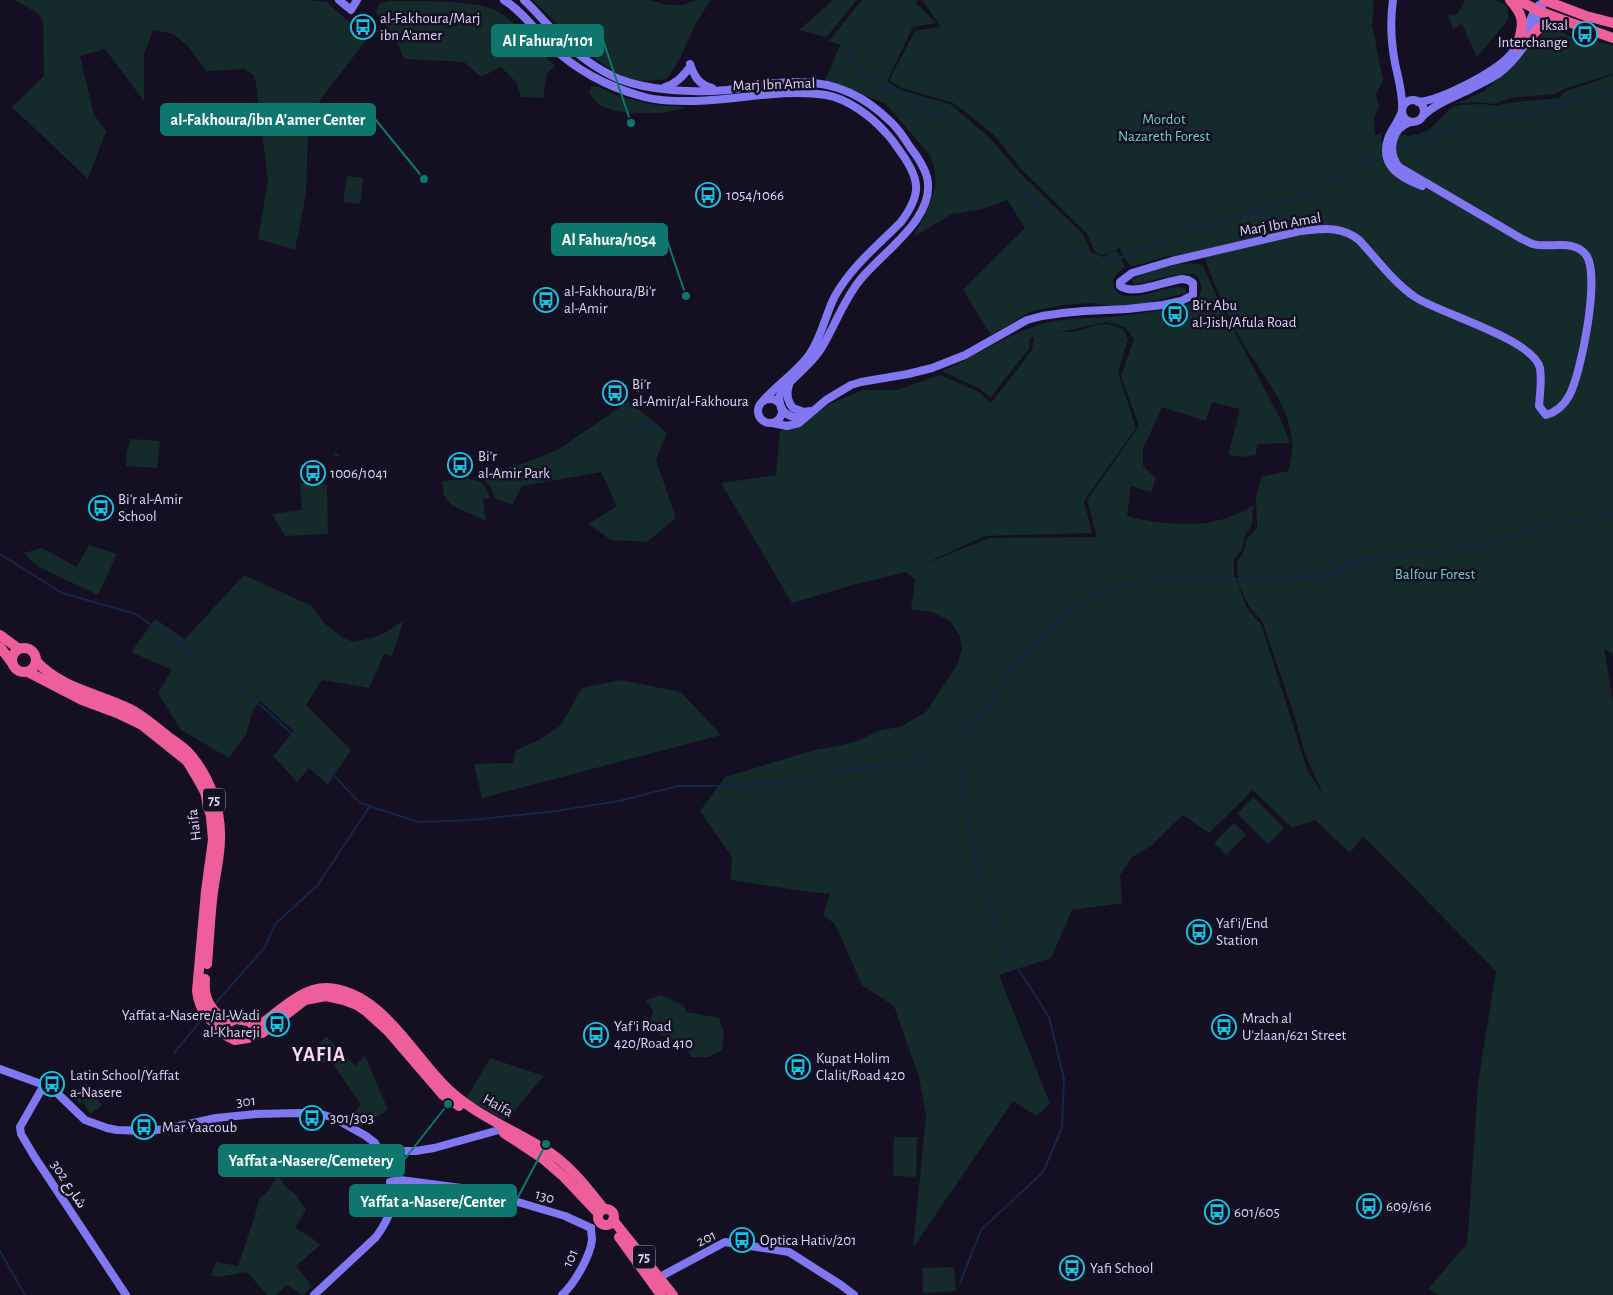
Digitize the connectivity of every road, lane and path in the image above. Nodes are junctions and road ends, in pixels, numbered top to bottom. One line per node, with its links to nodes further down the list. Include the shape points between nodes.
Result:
1 (339, 0): 2 (street, via 351,10)
2 (357, 0)
3 (504, 0): 23 (street, Marj Ibn Amal, via 568,61 614,87 642,97 669,101 802,94 827,96 856,108 873,120 909,164 916,189 907,214 851,273 835,297 808,356)
4 (524, 0): 15 (street, Marj Ibn Amal, via 575,52 592,63 618,78)
5 (1393, 0): 14 (street, via 1392,38)
6 (1510, 0): 13 (highway, via 1522,19)
7 (1518, 0): 9 (highway)
8 (1544, 0): 9 (street); 10 (highway)
9 (1538, 10): 11 (highway); 13 (street)
10 (1613, 23)
11 (1573, 24): 12 (highway); 13 (highway, via 1550,22)
12 (1613, 38)
13 (1522, 44): 17 (street, via 1492,70 1433,99); 19 (street, via 1514,60 1498,74)
14 (1398, 76): 17 (street, via 1406,92); 18 (street)
15 (661, 88): 16 (street, Marj Ibn Amal); 16 (street, via 672,85 690,65 699,82)
16 (719, 90): 22 (street, Marj Ibn Amal, via 798,82 830,85 848,91 874,107 896,127 918,158 927,178 925,202 910,229 860,280 844,302 820,350)
17 (1417, 101): 18 (street, via 1408,102); 19 (street, via 1423,108)
18 (1402, 110): 20 (street, via 1404,118); 21 (street, Marj Ibn Amal, via 1387,143 1391,166 1406,179)
19 (1423, 116): 20 (street)
20 (1411, 122): 21 (street, Marj Ibn Amal, via 1401,128 1393,139 1394,160 1399,168)
21 (1441, 192): 25 (street, Marj Ibn Amal, via 1528,242 1573,246 1590,261 1592,292 1578,376 1568,397 1554,413 1546,415 1539,406 1540,368 1532,354 1514,342 1417,299 1359,240 1343,230 1334,229 1300,231 1132,273 1120,282 1124,289 1137,290 1182,279 1193,283 1193,295 1163,305 1063,313 1027,320 964,355 932,368 851,385)
22 (793, 379): 24 (street, Marj Ibn Amal, via 782,390 779,397); 25 (street, via 787,392 789,403 798,411)
23 (763, 401): 24 (street, via 771,399); 26 (street, via 758,408 759,416 764,422)
24 (781, 406): 25 (street, Marj Ibn Amal, via 785,414 794,417); 26 (street, via 779,419)
25 (813, 410): 26 (street, Marj Ibn Amal, via 794,425)
26 (772, 423)
27 (0, 635): 29 (highway, 75)
28 (0, 648): 31 (highway)
29 (19, 649): 30 (highway, 75, via 31,650); 31 (highway, via 13,654)
30 (36, 661): 32 (highway); 33 (highway, Haifa / 75, via 54,676 151,722 193,757 205,775 219,816 220,840 204,990 210,1007 218,1016)
31 (12, 663): 32 (highway, via 20,672)
32 (28, 672): 35 (highway, Haifa, via 82,700 142,725 187,761 199,781 211,817 213,840 199,1003 203,1013)
33 (230, 1021): 34 (highway, 75, via 250,1022); 35 (highway)
34 (252, 1031): 35 (highway, 75, via 243,1040 229,1038); 38 (highway, Haifa / 75, via 262,1033 306,1000 315,997 326,996 357,1005 388,1031 444,1095); 39 (highway, Haifa / 75, via 300,995 313,990 326,988 360,997 393,1026 464,1103 571,1169)
35 (225, 1032)
36 (0, 1069): 37 (street, 301)
37 (44, 1085): 38 (street, 301, via 85,1120 117,1130 147,1131 216,1118 299,1113 334,1118 366,1136 380,1151 402,1152 434,1148); 41 (street, شارع 302, via 20,1127 21,1134)
38 (499, 1130): 39 (highway, Haifa / 75, via 542,1158)
39 (602, 1219): 40 (highway, Haifa / 75); 42 (street, 130, via 565,1216 469,1189 400,1180 390,1182 391,1210 384,1226); 43 (street, 101, via 579,1273)
40 (656, 1279): 44 (highway, Haifa / 75); 45 (highway, Haifa / 75); 46 (street, 201, via 725,1242 789,1252)
41 (126, 1295)
42 (314, 1295)
43 (562, 1295)
44 (661, 1295)
45 (673, 1295)
46 (854, 1295)

